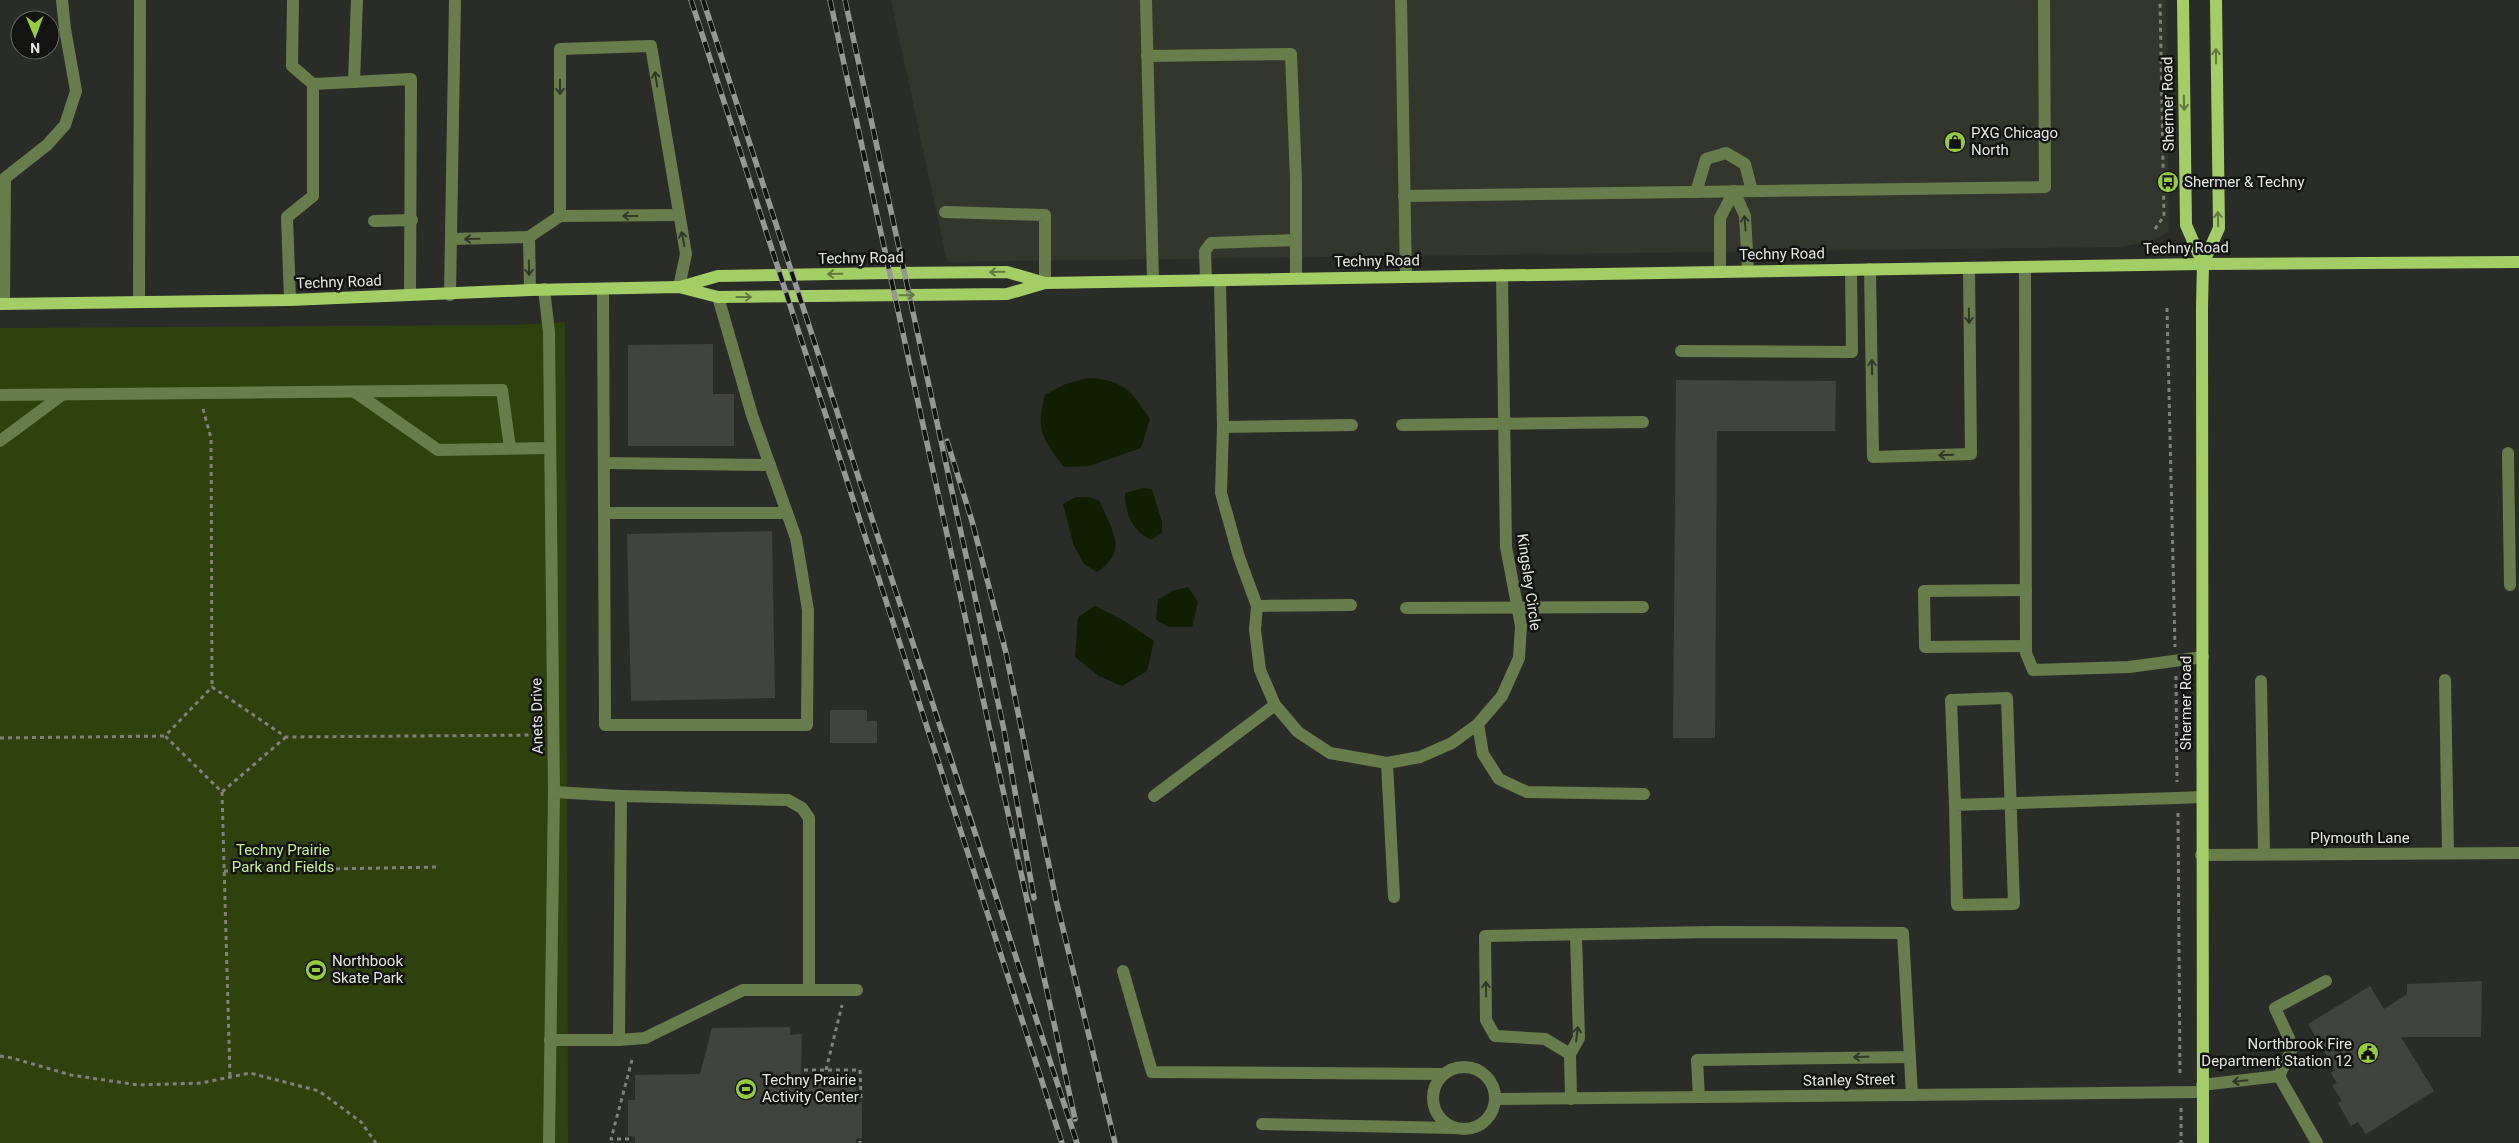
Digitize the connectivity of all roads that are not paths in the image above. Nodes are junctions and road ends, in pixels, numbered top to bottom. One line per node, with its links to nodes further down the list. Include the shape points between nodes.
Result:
1 (62, 0): 50 (street, via 76,91 65,125 47,146 5,178)
2 (140, 0): 49 (street)
3 (293, 0): 13 (street, via 292,66)
4 (357, 0): 12 (street)
5 (455, 0): 24 (street)
6 (1146, 0): 11 (street)
7 (1401, 0): 17 (street)
8 (2044, 0): 15 (street, via 2045,186)
9 (2183, 0): 27 (main road, Shermer Road, one-way to 27, via 2186,225)
10 (2216, 0): 27 (main road, Shermer Road, one-way to 10, via 2219,228)
11 (1147, 56): 25 (street, via 1291,54); 39 (street)
12 (354, 82): 13 (street); 21 (street, via 411,79)
13 (313, 84): 48 (street, via 314,196 286,217)
14 (1734, 191): 15 (street); 16 (street); 32 (street, one-way to 14, via 1745,216); 33 (street, via 1720,218)
15 (1752, 191): 16 (street, via 1745,164 1726,154 1706,159)
16 (1696, 192): 17 (street)
17 (1404, 196): 35 (street)
18 (946, 212): 40 (street, via 1045,215)
19 (678, 215): 20 (street, one-way to 20); 20 (street, one-way to 20, via 651,46 560,49); 41 (street, one-way to 19, via 686,254)
20 (560, 216): 23 (street)
21 (412, 220): 22 (street); 45 (street)
22 (374, 221)
23 (529, 237): 24 (street, one-way to 24); 44 (street, one-way to 44)
24 (451, 239): 46 (street)
25 (1296, 240): 36 (street); 37 (street, via 1211,243 1205,251)
26 (2519, 262): 27 (main road, Techny Road)
27 (2203, 264): 28 (main road, Techny Road); 77 (main road, Shermer Road)
28 (2025, 267): 29 (main road, Techny Road); 70 (street)
29 (1969, 268): 30 (main road, Techny Road); 30 (street, one-way to 30, via 1971,454 1873,457)
30 (1870, 269): 31 (main road, Techny Road)
31 (1852, 270): 32 (main road, Techny Road); 51 (street, via 1852,352)
32 (1748, 271): 33 (main road, Techny Road)
33 (1720, 272): 34 (main road, Techny Road)
34 (1502, 275): 35 (main road, Techny Road); 56 (street, Kingsley Circle)
35 (1406, 277): 36 (main road, Techny Road)
36 (1296, 278): 38 (main road, Techny Road)
37 (1206, 280): 38 (main road, Techny Road); 39 (main road, Techny Road)
38 (1220, 280): 59 (street, Kingsley Circle)
39 (1154, 281): 40 (main road, Techny Road)
40 (1044, 282): 41 (main road, Techny Road, one-way to 41, via 1007,272 718,276); 47 (main road, Techny Road, one-way to 40, via 1007,294)
41 (679, 287): 43 (main road, Techny Road); 47 (main road, Techny Road)
42 (544, 289): 43 (main road, Techny Road); 44 (main road, Techny Road); 62 (street, Anets Drive, via 549,332)
43 (602, 289): 64 (street)
44 (530, 290): 46 (main road, Techny Road)
45 (410, 295): 46 (main road, Techny Road); 48 (main road, Techny Road)
46 (450, 295)
47 (718, 297): 65 (street)
48 (290, 300): 49 (main road, Techny Road)
49 (139, 302): 50 (main road, Techny Road)
50 (2, 304)
51 (1681, 351)
52 (355, 392): 54 (street); 61 (street, via 438,450); 61 (street, via 502,390)
53 (0, 395): 54 (street)
54 (62, 395): 60 (street)
55 (1644, 422): 56 (street)
56 (1502, 424): 58 (street); 75 (street, Kingsley Circle, via 1506,547)
57 (1352, 425): 59 (street)
58 (1402, 425)
59 (1223, 427): 72 (street, Kingsley Circle, via 1221,493)
60 (0, 441)
61 (510, 448): 62 (street)
62 (550, 448): 83 (street, Anets Drive)
63 (2508, 453): 68 (street)
64 (604, 464): 65 (street); 66 (street)
65 (770, 465): 67 (street)
66 (604, 513): 67 (street); 67 (street, via 605,725 807,725 808,610 796,538)
67 (787, 513)
68 (2514, 552): 69 (street)
69 (2510, 585)
70 (2026, 590): 76 (street); 76 (street, via 1924,591 1924,600 1925,647)
71 (1351, 605): 72 (street)
72 (1256, 606): 80 (street, Kingsley Circle, via 1260,670)
73 (1643, 607): 75 (street)
74 (1406, 608): 75 (street)
75 (1518, 608): 81 (street, Kingsley Circle, via 1521,626 1519,658 1502,696)
76 (2026, 646): 77 (street, via 2033,670 2130,667)
77 (2203, 656): 87 (main road, Shermer Road)
78 (2261, 680): 91 (street)
79 (2445, 680): 92 (street)
80 (1275, 705): 82 (street, Kingsley Circle, via 1298,732 1330,753); 86 (street)
81 (1478, 724): 82 (street, Kingsley Circle, via 1452,743 1420,757); 84 (street, via 1483,754 1499,779 1527,792)
82 (1387, 763): 94 (street)
83 (554, 792): 85 (street); 100 (street, Anets Drive)
84 (1644, 794)
85 (621, 796): 98 (street, via 788,800 802,808 809,818); 101 (street)
86 (1154, 796)
87 (2202, 797): 88 (street); 93 (main road, Shermer Road)
88 (2010, 803): 89 (street); 89 (street, via 2014,904 1957,905); 89 (street, via 2007,698 1951,700)
89 (1955, 805)
90 (2519, 853): 92 (street, Plymouth Lane)
91 (2264, 854): 92 (street, Plymouth Lane); 93 (street, Plymouth Lane)
92 (2448, 854)
93 (2201, 855): 106 (main road, Shermer Road)
94 (1394, 897)
95 (1576, 936): 102 (street, one-way to 95, via 1579,1038); 102 (street, one-way to 95, via 1545,1039 1495,1036 1486,1020 1485,936); 103 (street, via 1597,933 1903,933)
96 (1123, 971): 104 (street, via 1152,1072)
97 (2326, 980): 105 (street, via 2275,1008 2293,1047)
98 (809, 990): 99 (street); 101 (street, via 743,990 645,1038)
99 (852, 990)
100 (550, 1040): 101 (street); 113 (street, Anets Drive)
101 (619, 1040)
102 (1570, 1054): 109 (street)
103 (1910, 1056): 107 (street); 108 (street, one-way to 108, via 1697,1060)
104 (1443, 1074): 110 (street, via 1457,1068 1473,1068 1490,1080); 112 (street, via 1434,1088 1433,1104 1444,1123)
105 (2279, 1076): 106 (street, Stanley Street, one-way to 106); 115 (street)
106 (2202, 1089): 107 (street, Stanley Street, via 2180,1092); 114 (main road, Shermer Road)
107 (1912, 1095): 108 (street, Stanley Street)
108 (1700, 1097): 109 (street, Stanley Street)
109 (1571, 1098): 110 (street, Stanley Street)
110 (1496, 1099): 112 (street, via 1489,1118 1482,1124 1463,1130)
111 (1262, 1124): 112 (street)
112 (1454, 1128)
113 (549, 1143)
114 (2203, 1143)
115 (2317, 1143)

